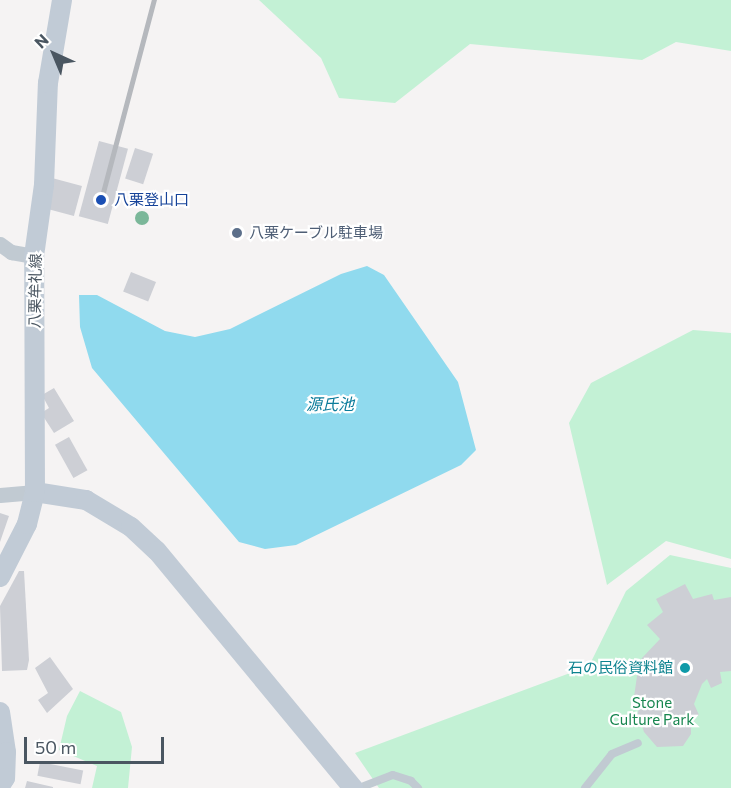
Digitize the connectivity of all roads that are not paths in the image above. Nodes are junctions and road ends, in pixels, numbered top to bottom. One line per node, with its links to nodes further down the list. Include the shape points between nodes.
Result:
1 (62, 0): 3 (main road, 八栗牟礼線, via 48,83 44,185)
2 (0, 244): 3 (street, via 11,252)
3 (34, 255): 4 (main road, 八栗牟礼線)
4 (35, 492): 5 (street); 6 (main road, 八栗牟礼線, via 27,524); 10 (main road, via 86,500 131,527 157,551)
5 (0, 495)
6 (0, 577)
7 (0, 712): 9 (main road, via 6,752 5,778)
8 (638, 743): 13 (lane, via 612,754)
9 (0, 786)
10 (353, 788)
11 (359, 788): 12 (lane, via 393,775)
12 (418, 788)
13 (585, 788)

